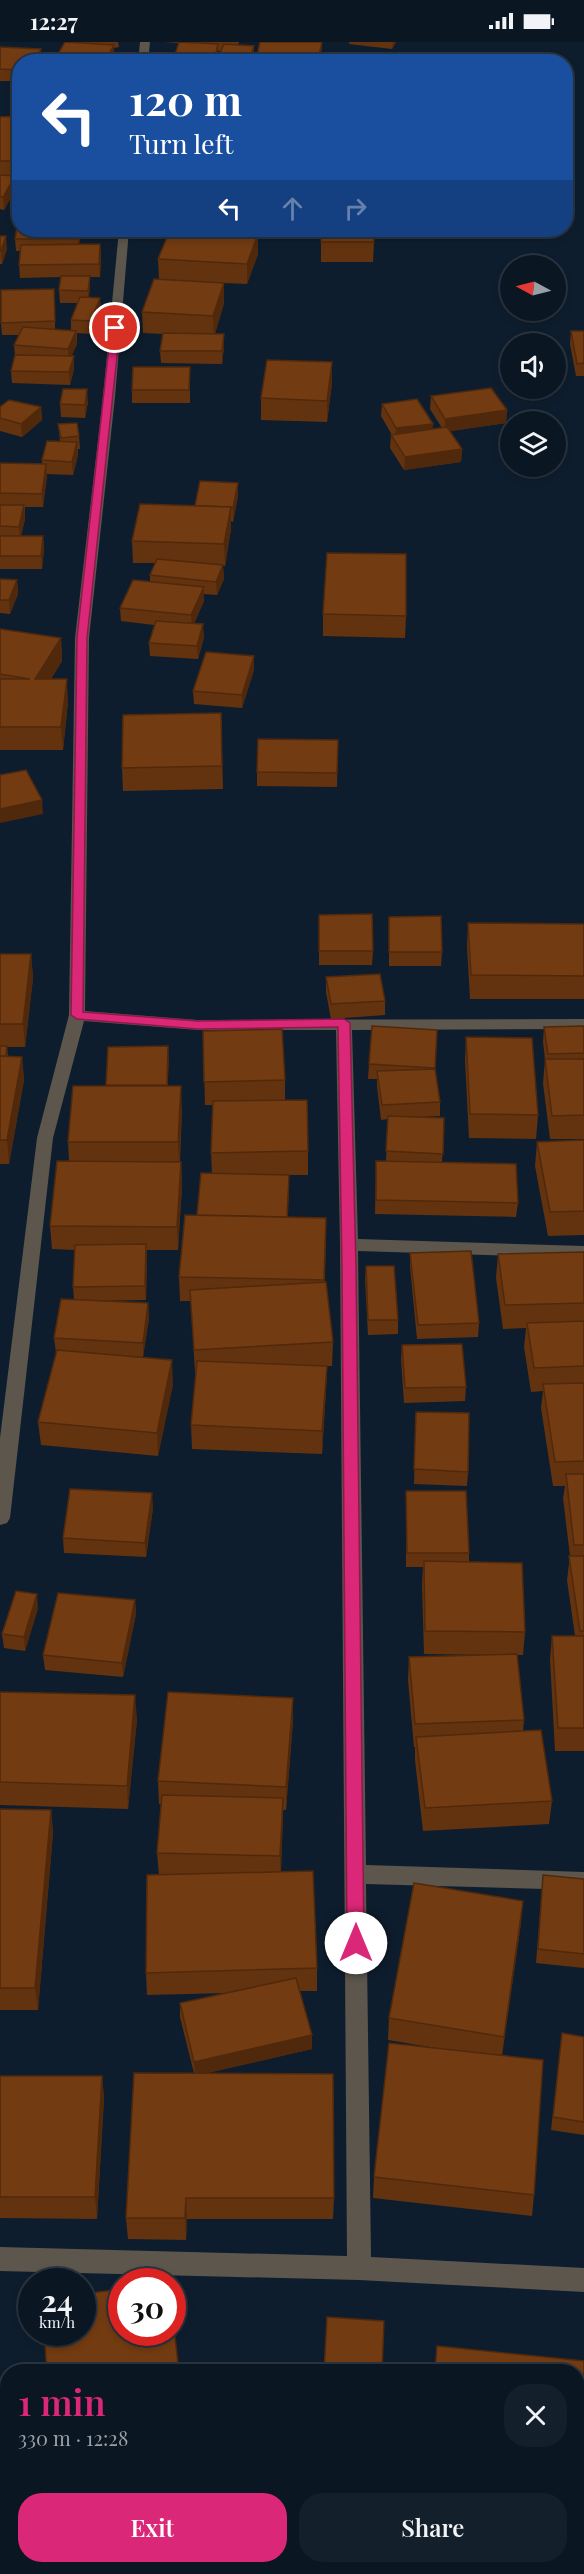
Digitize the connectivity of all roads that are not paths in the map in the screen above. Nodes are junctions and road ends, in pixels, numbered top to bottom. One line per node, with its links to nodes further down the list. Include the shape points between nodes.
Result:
1 (123, 237): 2 (street, via 82,638)
2 (77, 1015): 3 (street, via 198,1025); 7 (street, via 45,1138)
3 (344, 1023): 4 (street); 5 (street)
4 (584, 1024)
5 (349, 1245): 6 (street); 8 (street)
6 (584, 1252)
7 (0, 1518)
8 (355, 1874): 9 (street); 11 (street)
9 (584, 1881)
10 (0, 2259): 11 (street)
11 (359, 2268): 12 (street)
12 (584, 2280)

